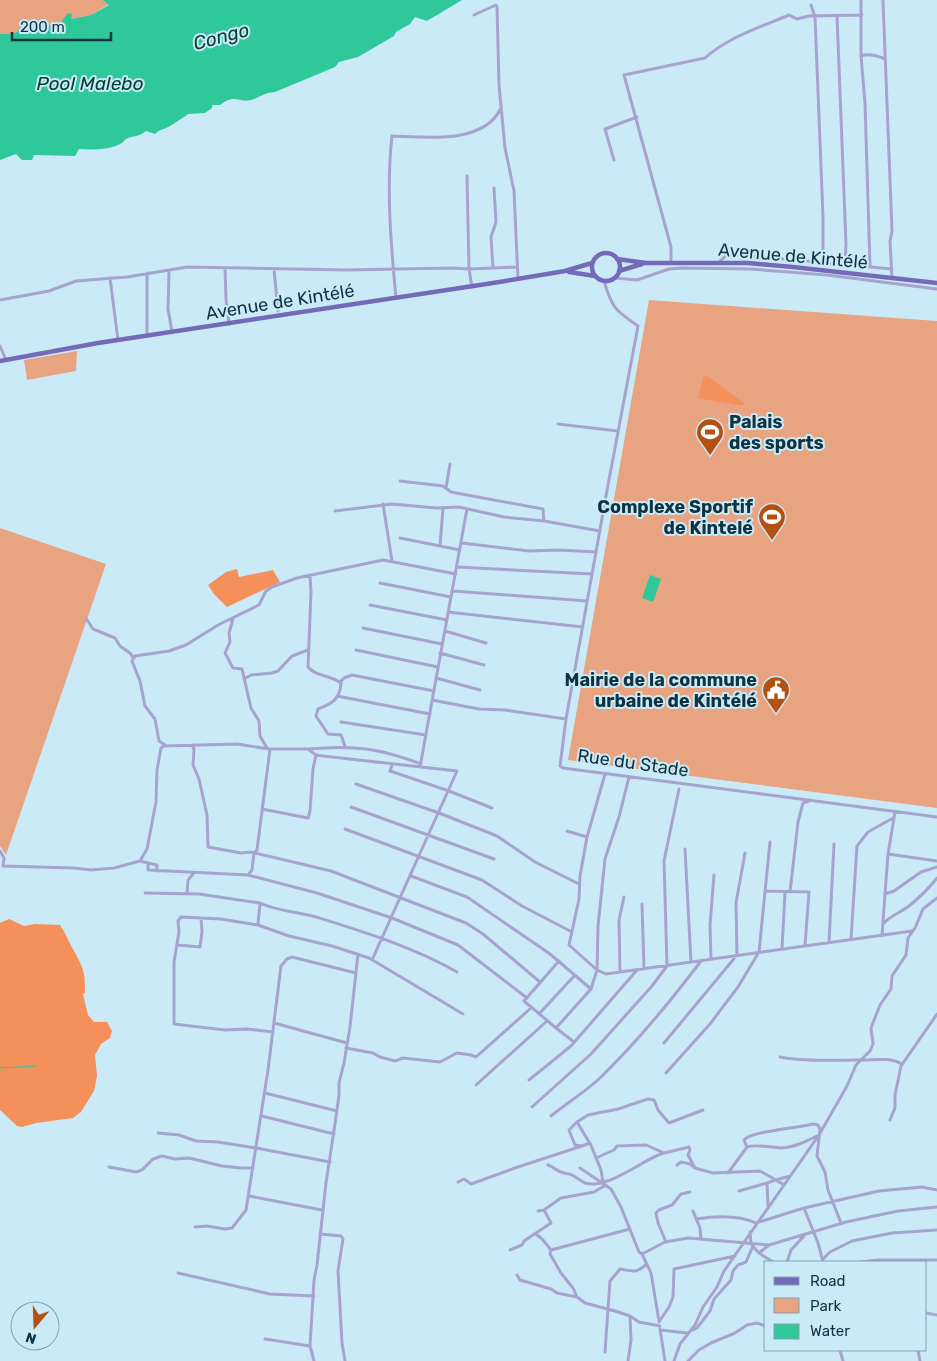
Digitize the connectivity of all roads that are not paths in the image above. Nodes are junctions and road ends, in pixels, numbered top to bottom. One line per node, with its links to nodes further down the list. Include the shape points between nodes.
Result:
1 (861, 0): 5 (street)
2 (884, 1): 9 (street)
3 (812, 5): 7 (street)
4 (474, 15): 10 (street, via 492,6 498,7)
5 (862, 15): 6 (street); 8 (street)
6 (837, 16): 7 (street); 21 (street, via 846,244)
7 (815, 17): 11 (street, via 797,19 789,15 740,37 705,58 624,75); 16 (street)
8 (861, 56): 9 (street); 22 (street)
9 (885, 59): 26 (street)
10 (502, 108): 25 (street, via 505,148 514,191); 28 (street, via 487,125 461,136 392,136)
11 (637, 117): 12 (street, via 605,129); 19 (street, via 671,247)
12 (614, 160)
13 (467, 176): 29 (street)
14 (494, 188): 24 (street)
15 (617, 258): 17 (main road, Avenue de Kintélé, via 603,252); 18 (main road, Avenue de Kintélé); 32 (main road)
16 (823, 262): 20 (street, via 728,254); 21 (street)
17 (592, 263): 31 (main road, Avenue de Kintélé); 34 (main road)
18 (646, 263): 19 (main road, Avenue de Kintélé); 32 (main road, Avenue de Kintélé)
19 (671, 263): 20 (main road, Avenue de Kintélé)
20 (718, 263): 37 (main road, Avenue de Kintélé, via 793,266)
21 (844, 264): 22 (street)
22 (870, 267): 26 (street)
23 (225, 268): 27 (street); 30 (street); 46 (street)
24 (493, 268): 25 (street); 29 (street)
25 (516, 268): 38 (street)
26 (892, 268): 37 (street)
27 (274, 269): 28 (street); 45 (street)
28 (392, 269): 29 (street); 43 (street)
29 (469, 269): 41 (street)
30 (169, 270): 33 (street); 47 (street, via 168,309)
31 (565, 271): 34 (main road, Avenue de Kintélé); 38 (main road, Avenue de Kintélé)
32 (619, 271): 36 (main road)
33 (147, 273): 35 (street); 48 (street)
34 (595, 276): 39 (main road, Avenue de Kintélé)
35 (110, 278): 44 (street, via 76,281 49,291); 49 (street)
36 (615, 278): 39 (main road); 42 (street, via 637,280 682,268 750,269)
37 (892, 278): 40 (main road, Avenue de Kintélé)
38 (518, 279): 41 (main road, Avenue de Kintélé)
39 (604, 281): 53 (street, Rue du Stade, via 613,307 638,326)
40 (937, 283)
41 (472, 287): 43 (main road, Avenue de Kintélé)
42 (937, 289)
43 (396, 298): 46 (main road, Avenue de Kintélé)
44 (0, 300)
45 (278, 311)
46 (229, 324): 47 (main road, Avenue de Kintélé)
47 (172, 332): 48 (main road, Avenue de Kintélé)
48 (147, 336): 49 (main road, Avenue de Kintélé)
49 (118, 340): 51 (main road, Avenue de Kintélé)
50 (0, 346): 51 (street)
51 (3, 360)
52 (558, 424): 53 (street)
53 (618, 431): 62 (street, Rue du Stade)
54 (450, 464): 56 (street)
55 (400, 481): 56 (street)
56 (446, 488): 61 (street, via 451,492 543,509)
57 (383, 504): 58 (street); 60 (street); 68 (street)
58 (443, 508): 59 (street); 65 (street)
59 (467, 509): 61 (street); 64 (street)
60 (335, 511)
61 (544, 522): 62 (street)
62 (600, 531): 67 (street, Rue du Stade)
63 (400, 538): 65 (street)
64 (462, 543): 66 (street); 67 (street, via 528,551)
65 (440, 546): 66 (street)
66 (460, 550): 69 (street)
67 (596, 552): 71 (street, Rue du Stade)
68 (392, 561): 70 (street); 72 (street, via 383,560)
69 (457, 567): 70 (street); 71 (street)
70 (456, 574): 74 (street)
71 (592, 574): 76 (street, Rue du Stade)
72 (310, 575): 80 (street, via 272,587 266,591 259,605); 87 (street)
73 (380, 583): 75 (street)
74 (452, 591): 75 (street); 76 (street)
75 (451, 597): 78 (street)
76 (587, 601): 82 (street, Rue du Stade)
77 (370, 605): 81 (street)
78 (448, 612): 81 (street); 82 (street)
79 (86, 618): 91 (street, via 93,629 115,638)
80 (233, 619): 91 (street, via 186,645); 96 (street, via 225,653 233,668 242,669)
81 (447, 620): 84 (street)
82 (583, 627): 103 (street, Rue du Stade)
83 (363, 628): 86 (street)
84 (445, 631): 85 (street); 86 (street)
85 (486, 643)
86 (442, 644): 89 (street)
87 (309, 650): 90 (street); 92 (street)
88 (356, 650): 94 (street)
89 (440, 653): 93 (street); 94 (street)
90 (301, 654): 92 (street); 96 (street, via 292,656 278,671)
91 (133, 658): 107 (street, via 145,706 155,719 159,741)
92 (308, 662): 97 (street, via 311,671)
93 (484, 665)
94 (438, 666): 95 (street)
95 (436, 678): 98 (street); 99 (street)
96 (244, 679): 109 (street, via 260,736)
97 (340, 682): 99 (street, via 352,675); 100 (street)
98 (480, 690)
99 (434, 691): 101 (street)
100 (337, 696): 102 (street); 108 (street, via 330,705 318,709 316,716 328,734 341,735)
101 (432, 700): 102 (street); 103 (street, via 480,709)
102 (430, 714): 105 (street)
103 (566, 718): 114 (street, Rue du Stade, via 560,766)
104 (341, 722): 105 (street)
105 (426, 735): 113 (street)
106 (192, 745): 107 (street); 109 (street, via 237,744); 135 (street, via 193,765 207,815 208,847 241,853)
107 (165, 746): 140 (street, via 158,758 156,802 147,849)
108 (345, 746): 110 (street); 113 (street, via 402,756)
109 (268, 749): 110 (street); 121 (street)
110 (308, 749): 111 (street)
111 (316, 755): 112 (street); 121 (street, via 308,818)
112 (392, 765): 113 (street); 118 (street, via 390,771)
113 (420, 765): 118 (street, via 457,771)
114 (605, 774): 115 (street, Rue du Stade); 130 (street)
115 (629, 777): 119 (street, Rue du Stade); 185 (street, via 605,859)
116 (356, 784): 124 (street)
117 (680, 789): 183 (street, via 664,861)
118 (448, 791): 122 (street); 124 (street)
119 (810, 801): 123 (street, Rue du Stade); 152 (street, via 803,803 798,822)
120 (351, 807): 129 (street)
121 (262, 808): 135 (street)
122 (492, 808)
123 (895, 812): 125 (street, Rue du Stade); 126 (street)
124 (439, 813): 129 (street); 150 (street, via 497,836 535,862)
125 (937, 817)
126 (893, 818): 137 (street); 170 (street, via 868,832 857,846)
127 (345, 829): 138 (street)
128 (567, 830): 130 (street)
129 (430, 834): 138 (street); 139 (street)
130 (587, 837): 150 (street)
131 (770, 842): 151 (street)
132 (834, 844): 171 (street)
133 (685, 849): 182 (street)
134 (0, 851): 140 (street, via 4,866 92,870)
135 (257, 852): 146 (street); 157 (street, via 331,871)
136 (745, 853): 177 (street, via 736,903)
137 (888, 854): 141 (street); 156 (street)
138 (420, 856): 147 (street); 167 (street, via 482,880 522,906)
139 (494, 859)
140 (140, 861): 142 (street)
141 (937, 861)
142 (148, 863): 144 (street, via 157,865); 144 (street, via 148,870)
143 (937, 867): 156 (street, via 921,872)
144 (157, 871): 145 (street)
145 (194, 873): 146 (street); 155 (street, via 188,880)
146 (248, 876): 163 (street, via 299,888)
147 (411, 876): 157 (street); 180 (street, via 467,897)
148 (714, 876): 178 (street)
149 (937, 878): 165 (street, via 909,906 889,917)
150 (579, 884): 167 (street)
151 (765, 891): 154 (street); 175 (street)
152 (790, 892): 154 (street); 173 (street, via 809,892)
153 (145, 893): 155 (street)
154 (785, 893): 174 (street)
155 (186, 894): 160 (street)
156 (885, 894): 165 (street)
157 (401, 897): 163 (street); 191 (street, via 466,923)
158 (624, 897): 188 (street, via 620,920)
159 (937, 898): 166 (street, via 923,909)
160 (260, 903): 164 (street); 169 (street)
161 (642, 904): 184 (street)
162 (200, 918): 164 (street); 172 (street, via 180,917); 172 (street, via 202,945)
163 (392, 918): 169 (street); 193 (street, via 458,945)
164 (258, 925): 176 (street)
165 (883, 925): 168 (street)
166 (912, 931): 168 (street); 207 (street, via 906,955 892,976 891,989 871,1028 872,1048)
167 (572, 932): 185 (street, via 569,945)
168 (882, 935): 170 (street)
169 (382, 939): 179 (street); 187 (street, via 432,958)
170 (851, 939): 171 (street)
171 (829, 942): 173 (street)
172 (178, 945): 201 (street, via 174,970 174,1024)
173 (805, 945): 174 (street)
174 (782, 949): 175 (street)
175 (759, 952): 177 (street); 209 (street, via 727,1002)
176 (358, 954): 179 (street); 189 (street)
177 (737, 955): 178 (street); 204 (street)
178 (711, 959): 181 (street)
179 (372, 960): 195 (street)
180 (558, 961): 190 (street); 191 (street)
181 (702, 961): 182 (street); 217 (street, via 617,1060)
182 (691, 962): 183 (street)
183 (667, 966): 184 (street); 213 (street, via 591,1054)
184 (644, 969): 186 (street)
185 (597, 970): 188 (street, via 606,974); 192 (street)
186 (637, 970): 188 (street); 202 (street)
187 (457, 972)
188 (620, 972)
189 (356, 973): 199 (street, via 300,958 287,959 281,966); 203 (street)
190 (575, 975): 192 (street); 196 (street)
191 (540, 982): 193 (street)
192 (591, 989): 200 (street)
193 (527, 998): 194 (street, via 524,1001)
194 (531, 1008): 196 (street); 205 (street, via 476,1057 457,1053 440,1062 403,1058 395,1061)
195 (464, 1014)
196 (539, 1014): 198 (street)
197 (937, 1014): 208 (street)
198 (547, 1020): 200 (street); 211 (street)
199 (274, 1023): 201 (street); 203 (street)
200 (556, 1028): 202 (street)
201 (273, 1032): 212 (street)
202 (574, 1042): 210 (street)
203 (347, 1043): 205 (street)
204 (664, 1043)
205 (346, 1048): 215 (street)
206 (780, 1057): 207 (street)
207 (860, 1061): 208 (street, via 887,1059); 222 (street)
208 (902, 1064): 218 (street)
209 (666, 1073)
210 (530, 1080)
211 (476, 1085)
212 (265, 1093): 215 (street); 216 (street)
213 (532, 1107)
214 (703, 1110): 219 (street, via 669,1123 654,1100 648,1100 588,1115)
215 (336, 1111): 221 (street)
216 (262, 1116): 221 (street); 226 (street)
217 (551, 1116)
218 (890, 1120)
219 (578, 1122): 223 (street); 224 (street, via 569,1130 574,1143)
220 (158, 1133): 226 (street)
221 (334, 1134): 229 (street)
222 (819, 1134): 225 (street, via 785,1148); 225 (street, via 820,1129 813,1124 752,1134 744,1140); 237 (street); 248 (street, via 817,1156)
223 (589, 1142): 224 (street); 228 (street)
224 (582, 1146): 239 (street, via 471,1184 464,1178)
225 (747, 1147): 236 (street)
226 (256, 1148): 229 (street); 233 (street)
227 (664, 1153): 228 (street, via 646,1145 617,1146); 235 (street, via 689,1148 688,1155); 240 (street)
228 (596, 1158): 240 (street)
229 (330, 1162): 252 (street)
230 (677, 1164): 235 (street, via 690,1164)
231 (548, 1165): 240 (street, via 585,1183)
232 (108, 1167): 233 (street, via 136,1172 162,1156)
233 (253, 1168): 247 (street)
234 (580, 1168): 240 (street)
235 (695, 1168): 236 (street, via 707,1173)
236 (728, 1173): 238 (street, via 760,1171)
237 (791, 1176): 238 (street); 242 (street)
238 (776, 1180): 241 (street); 242 (street)
239 (458, 1182)
240 (603, 1182): 243 (street)
241 (767, 1183): 246 (street); 249 (street)
242 (784, 1185): 249 (street)
243 (609, 1186): 253 (street, via 561,1198); 260 (street)
244 (937, 1190): 248 (street, via 922,1186)
245 (690, 1192): 268 (street, via 682,1194 656,1213)
246 (739, 1192)
247 (249, 1196): 252 (street); 259 (street, via 246,1210 232,1228)
248 (833, 1201): 251 (street); 258 (street)
249 (768, 1207): 257 (street)
250 (937, 1207): 258 (street)
251 (804, 1208): 257 (street); 263 (street)
252 (322, 1210): 265 (street)
253 (544, 1210): 254 (street); 266 (street, via 551,1223)
254 (538, 1211)
255 (693, 1211): 256 (street)
256 (696, 1219): 257 (street, via 732,1218); 267 (street)
257 (756, 1223): 262 (street)
258 (841, 1223): 263 (street)
259 (195, 1227)
260 (630, 1229): 273 (street); 276 (street)
261 (937, 1230): 281 (street, via 892,1233 852,1241 834,1249)
262 (750, 1232): 269 (street); 270 (street)
263 (814, 1232): 264 (street); 281 (street)
264 (808, 1233): 271 (street); 280 (street, via 791,1250)
265 (320, 1234): 287 (street); 299 (street, via 341,1236 343,1239 338,1271)
266 (536, 1234): 272 (street); 273 (street)
267 (701, 1239): 268 (street); 269 (street)
268 (666, 1242): 274 (street)
269 (744, 1242): 270 (street); 277 (street)
270 (752, 1245): 271 (street); 275 (street); 294 (street, via 746,1262 732,1271 731,1280 714,1299 710,1311 697,1328)
271 (769, 1245): 275 (street)
272 (510, 1250)
273 (550, 1250): 288 (street, via 552,1259)
274 (646, 1252): 276 (street); 284 (street)
275 (759, 1253): 279 (street)
276 (642, 1254): 284 (street)
277 (735, 1256): 291 (street, via 674,1269 673,1297); 294 (street, via 703,1307 696,1325)
278 (937, 1260): 283 (street)
279 (772, 1261)
280 (787, 1261)
281 (823, 1261)
282 (869, 1261): 283 (street)
283 (922, 1261)
284 (646, 1262): 289 (street, via 638,1271 620,1269 613,1275); 291 (street)
285 (178, 1274): 287 (street, via 270,1294)
286 (517, 1275): 288 (street, via 520,1280)
287 (314, 1296): 296 (street)
288 (577, 1297): 289 (street, via 585,1303)
289 (607, 1309): 290 (street); 297 (street)
290 (630, 1316): 291 (street, via 639,1322); 300 (street)
291 (660, 1324): 293 (street)
292 (764, 1325): 303 (street, via 747,1325 699,1350)
293 (660, 1330): 294 (street); 301 (street)
294 (687, 1333): 302 (street)
295 (265, 1339): 296 (street)
296 (310, 1346): 298 (street)
297 (604, 1352)
298 (314, 1361)
299 (345, 1361)
300 (628, 1361)
301 (665, 1361)
302 (674, 1361)
303 (688, 1361)

